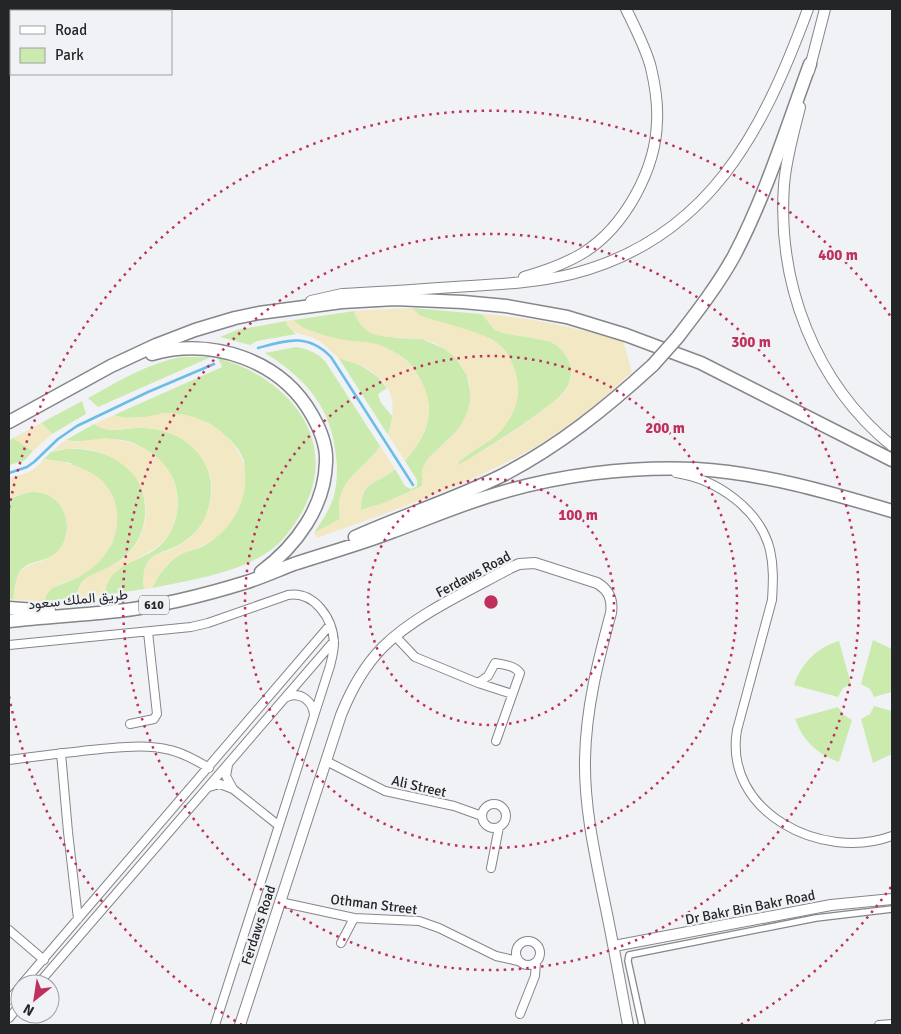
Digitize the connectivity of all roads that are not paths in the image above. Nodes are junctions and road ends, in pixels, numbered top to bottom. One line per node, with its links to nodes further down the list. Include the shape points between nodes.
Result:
1 (626, 9): 5 (street, via 651,66 656,94 657,122 643,180 629,207 584,252 554,268)
2 (808, 9): 5 (street, via 783,74 752,134 728,171 699,204 642,246 610,261 572,274)
3 (825, 9): 4 (street)
4 (810, 64): 9 (street, via 784,184 784,248 790,280 799,312 831,379); 13 (main road, bridge, via 754,215 733,258 702,306 652,365 617,398 548,450 470,490)
5 (503, 284): 6 (street, via 342,294)
6 (259, 312): 7 (main road, via 195,330); 10 (main road, via 395,299 463,302 567,317 701,363)
7 (112, 366): 8 (main road); 14 (main road, via 165,350 208,348 232,353 272,372 292,388 308,408 317,424 327,461 319,500 294,542)
8 (9, 422)
9 (892, 446)
10 (892, 460)
11 (639, 470): 12 (main road, via 695,469 744,474); 13 (main road, via 569,477 493,494 392,532); 39 (street, via 679,474 716,486 745,508 770,548 774,580 772,600 734,745 735,759 750,793 788,828 818,840 857,844)
12 (892, 510)
13 (293, 564): 14 (main road, طريق الملك سعود / 610)
14 (249, 581): 16 (main road, طريق الملك سعود / 610, via 159,604)
15 (9, 608): 16 (main road)
16 (82, 614): 17 (main road, طريق الملك سعود / 610)
17 (9, 621)
18 (330, 625): 19 (street, via 318,605 303,595 295,594 208,624); 21 (street); 33 (street)
19 (148, 632): 22 (street); 27 (street, via 157,714 154,719)
20 (396, 637): 23 (street, via 414,657); 31 (street, Ferdaws Road, via 374,658 350,694); 50 (street, Ferdaws Road, via 414,622 527,562 604,587 612,604 593,682 585,760 593,846)
21 (334, 641): 25 (street); 26 (street, via 330,666)
22 (9, 645)
23 (482, 685): 24 (street); 24 (street, via 495,663 512,666 520,673)
24 (512, 694): 28 (street)
25 (285, 698): 26 (street, via 295,695 306,699); 32 (street)
26 (314, 716): 37 (street)
27 (130, 724)
28 (496, 741)
29 (61, 753): 30 (street); 33 (street, via 152,746 191,757); 47 (street)
30 (9, 760)
31 (326, 761): 36 (street, Ali Street, via 385,791 454,806); 44 (street, Ferdaws Road)
32 (229, 763): 34 (street); 35 (street, via 226,776)
33 (209, 768): 40 (street)
34 (209, 787): 35 (street, via 220,784); 41 (street)
35 (232, 789): 37 (street)
36 (482, 816): 38 (street, via 487,826); 38 (street, via 487,806 499,805 506,818)
37 (278, 825): 58 (street)
38 (499, 827): 42 (street)
39 (892, 836)
40 (141, 846): 41 (street); 47 (street)
41 (150, 855): 55 (street)
42 (491, 868)
43 (892, 899): 50 (street, Dr Bakr Bin Bakr Road, via 831,905)
44 (280, 902): 46 (street, Othman Street); 59 (street, Ferdaws Road)
45 (892, 909): 61 (street, via 816,918 629,955)
46 (354, 918): 49 (street); 52 (street, Othman Street, via 419,921 496,956)
47 (78, 919): 51 (street)
48 (9, 930): 51 (street)
49 (341, 943)
50 (614, 946): 60 (street, Ferdaws Road)
51 (44, 960): 54 (street)
52 (518, 961): 53 (street, via 526,965); 53 (street, via 516,947 530,941 540,951)
53 (536, 962): 56 (street, via 535,976)
54 (31, 974)
55 (47, 974)
56 (520, 1014)
57 (892, 1024): 62 (street)
58 (215, 1025)
59 (240, 1025)
60 (628, 1025)
61 (642, 1025)
62 (879, 1025)

